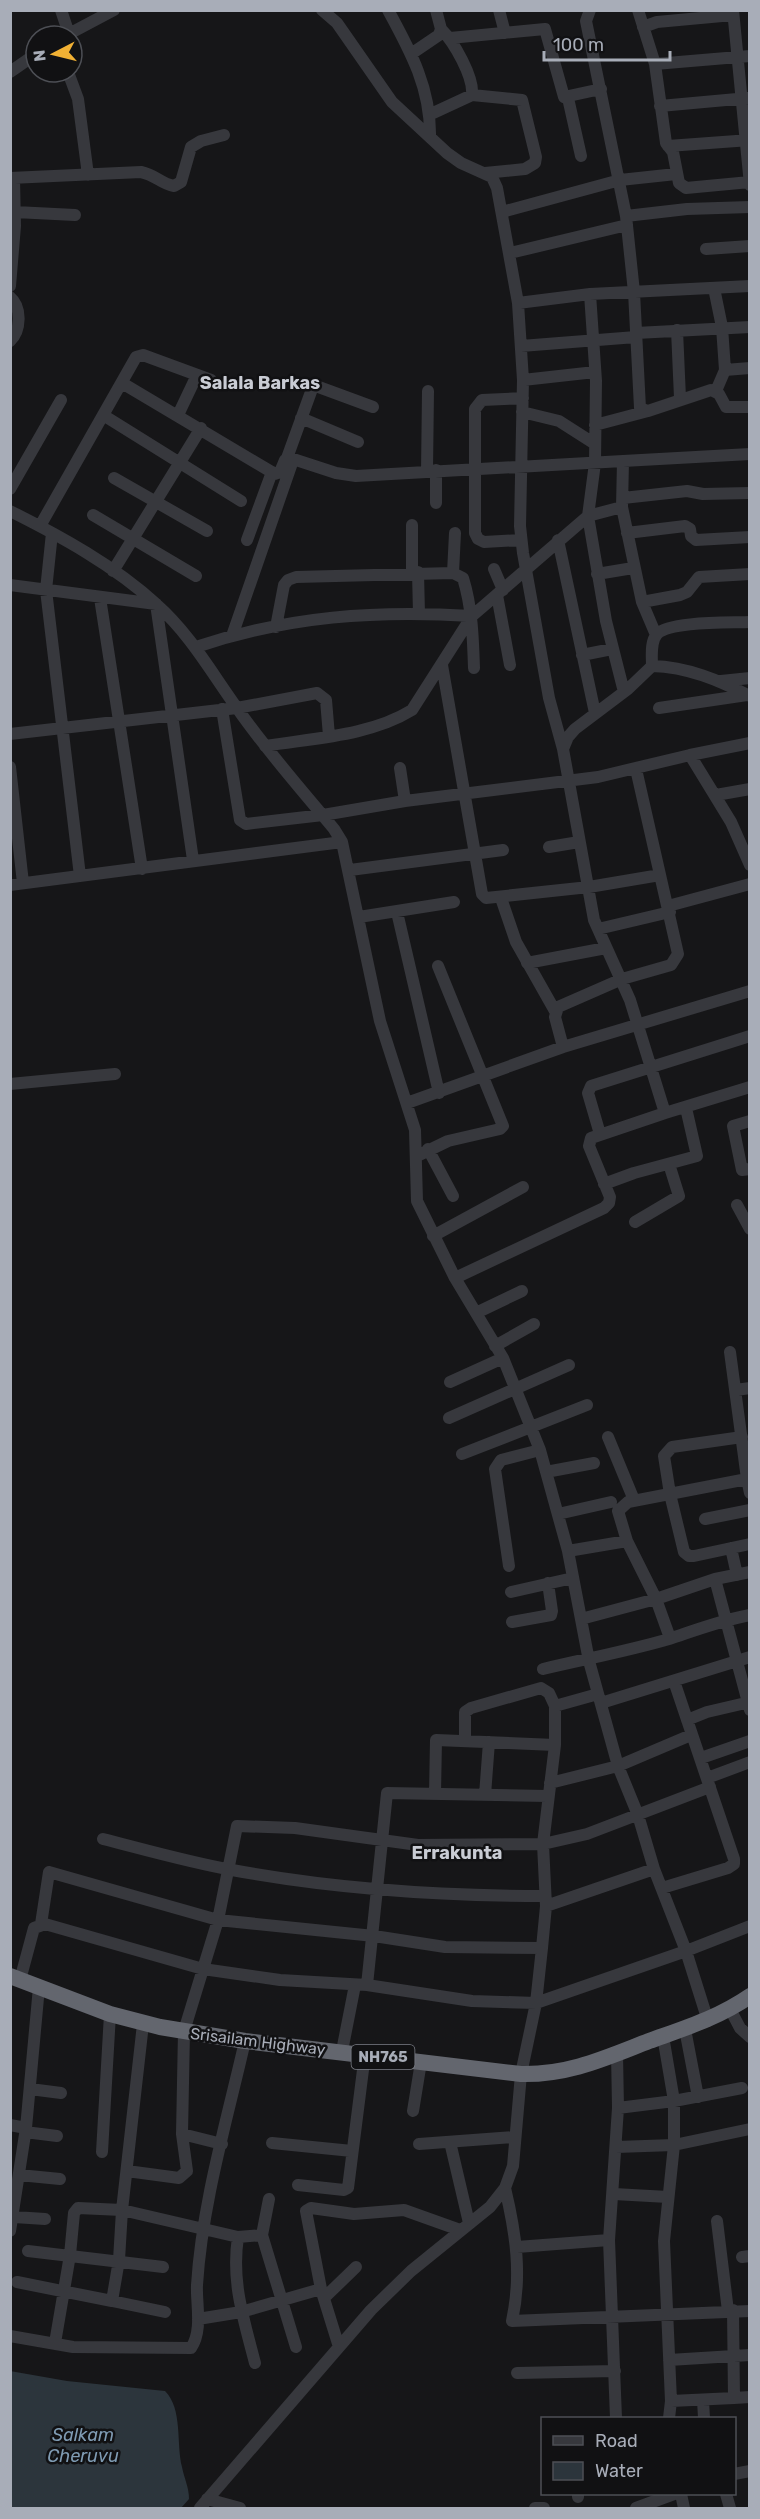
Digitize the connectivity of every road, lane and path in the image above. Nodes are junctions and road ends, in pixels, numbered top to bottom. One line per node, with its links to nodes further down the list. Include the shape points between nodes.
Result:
1 (114, 10): 9 (street)
2 (322, 10): 26 (street, via 337,23 378,86)
3 (388, 10): 13 (street)
4 (436, 10): 12 (street)
5 (498, 10): 11 (street)
6 (590, 10): 19 (street, via 586,21)
7 (639, 10): 10 (street)
8 (733, 13): 10 (street); 14 (street)
9 (84, 26)
10 (643, 27): 16 (street)
11 (505, 33): 12 (street); 21 (street, via 547,31 562,93)
12 (446, 34): 13 (street); 20 (street, via 471,84)
13 (411, 54): 24 (street)
14 (744, 56): 16 (street); 22 (street)
15 (24, 62): 17 (street)
16 (655, 64): 23 (street)
17 (10, 72)
18 (72, 84): 32 (street)
19 (601, 90): 21 (street); 34 (street)
20 (472, 95): 24 (street); 30 (street, via 522,100 536,157 535,163 525,169)
21 (568, 98): 29 (street)
22 (746, 98): 23 (street); 27 (street)
23 (660, 106): 28 (street)
24 (431, 114): 26 (street)
25 (224, 135): 32 (street, via 194,144 187,153 181,182 174,186 154,174 141,172)
26 (430, 137): 30 (street, via 461,163)
27 (748, 140): 28 (street); 35 (street)
28 (668, 146): 31 (street, via 673,152)
29 (581, 156)
30 (485, 173): 38 (street, via 497,188)
31 (676, 174): 34 (street); 35 (street, via 686,188)
32 (88, 175): 33 (street)
33 (12, 178): 37 (street)
34 (620, 180): 38 (street); 40 (street)
35 (750, 183)
36 (750, 207): 40 (street, via 687,209)
37 (15, 212): 39 (street); 44 (street)
38 (502, 212): 43 (street)
39 (75, 214)
40 (626, 220): 43 (street); 47 (street)
41 (750, 246): 42 (street)
42 (706, 249)
43 (510, 254): 50 (street)
44 (10, 285)
45 (750, 286): 46 (street)
46 (714, 288): 47 (street); 51 (street)
47 (634, 292): 48 (street); 54 (street)
48 (590, 294): 50 (street); 55 (street)
49 (10, 297): 56 (street, via 16,303 18,317 17,333)
50 (518, 303): 57 (street)
51 (722, 327): 52 (street); 53 (street); 59 (street)
52 (750, 327)
53 (677, 330): 54 (street); 68 (street)
54 (636, 335): 55 (street); 72 (street, via 638,403 643,411)
55 (593, 339): 57 (street); 60 (street)
56 (10, 341)
57 (521, 346): 63 (street)
58 (750, 368): 59 (street)
59 (725, 370): 66 (street)
60 (596, 372): 63 (street); 77 (street)
61 (197, 375): 62 (street); 64 (street, via 139,355); 75 (street)
62 (211, 380)
63 (523, 380): 67 (street)
64 (122, 383): 74 (street); 75 (street)
65 (428, 391): 88 (street)
66 (716, 391): 68 (street); 71 (street, via 726,407)
67 (523, 398): 73 (street); 87 (street, via 477,403)
68 (680, 398): 72 (street)
69 (61, 400): 91 (street)
70 (373, 407): 76 (street, via 320,385 312,389)
71 (750, 407)
72 (648, 411): 77 (street)
73 (522, 412): 80 (street, via 559,421); 86 (street)
74 (103, 415): 85 (street); 101 (street)
75 (178, 415): 78 (street)
76 (301, 418): 79 (street); 82 (street)
77 (595, 425): 80 (street)
78 (201, 428): 85 (street); 89 (street)
79 (358, 442)
80 (595, 444): 84 (street)
81 (750, 454): 83 (street)
82 (290, 459): 88 (street, via 357,476); 89 (street, via 280,472); 131 (street)
83 (623, 461): 84 (street); 94 (street)
84 (595, 463): 86 (street); 99 (street)
85 (181, 464): 93 (street); 95 (street)
86 (521, 468): 87 (street); 109 (street)
87 (476, 469): 88 (street); 109 (street, via 478,539)
88 (432, 471): 96 (street)
89 (272, 472): 108 (street)
90 (114, 478): 95 (street)
91 (10, 489)
92 (750, 493): 94 (street, via 687,491)
93 (241, 501)
94 (622, 502): 99 (street); 105 (street)
95 (156, 503): 102 (street); 107 (street)
96 (436, 504)
97 (10, 511): 101 (street)
98 (93, 515): 107 (street)
99 (588, 516): 110 (street); 117 (street)
100 (412, 525): 115 (street)
101 (40, 526): 103 (street)
102 (207, 531)
103 (52, 533): 114 (street); 121 (street)
104 (455, 533): 116 (street)
105 (627, 533): 106 (street, via 688,526 696,540); 111 (street)
106 (750, 537)
107 (134, 539): 114 (street); 119 (street)
108 (248, 540)
109 (520, 540): 113 (street)
110 (558, 540): 113 (street); 134 (street)
111 (633, 568): 117 (street); 124 (street)
112 (494, 569): 122 (street)
113 (526, 570): 122 (street); 154 (street, via 549,698)
114 (113, 572): 125 (street)
115 (415, 572): 116 (street); 126 (street); 129 (street, via 288,580)
116 (453, 573): 127 (street, via 463,578)
117 (597, 574): 133 (street)
118 (750, 574): 124 (street, via 699,577 687,592)
119 (196, 576)
120 (10, 585): 121 (street)
121 (46, 590): 123 (street); 149 (street)
122 (500, 593): 127 (street); 135 (street)
123 (100, 598): 125 (street); 148 (street)
124 (642, 602): 130 (street)
125 (156, 604): 132 (street); 147 (street)
126 (419, 614): 127 (street); 129 (street, via 334,615)
127 (472, 616): 136 (street); 138 (street)
128 (750, 622): 130 (street, via 671,627)
129 (276, 627): 131 (street)
130 (656, 635): 137 (street)
131 (232, 636): 132 (street)
132 (196, 647): 143 (street)
133 (612, 649): 134 (street); 141 (street)
134 (582, 655): 146 (street)
135 (510, 664)
136 (442, 665): 151 (street, via 412,710 399,718); 161 (street)
137 (652, 666): 140 (street, via 675,667); 141 (street)
138 (474, 668)
139 (750, 678): 140 (street)
140 (721, 681): 142 (street)
141 (624, 692): 146 (street)
142 (748, 695): 144 (street)
143 (237, 708): 145 (street); 151 (street, via 321,694 326,700); 153 (street)
144 (659, 708)
145 (222, 709): 147 (street); 164 (street, via 242,823)
146 (595, 713): 154 (street, via 568,737)
147 (173, 714): 148 (street); 170 (street)
148 (118, 721): 149 (street); 172 (street)
149 (62, 728): 150 (street); 175 (street)
150 (10, 734)
151 (329, 736): 153 (street)
152 (750, 743): 155 (street)
153 (265, 746): 164 (street)
154 (563, 750): 159 (street)
155 (690, 755): 158 (street); 162 (street)
156 (10, 767): 176 (street)
157 (400, 768): 163 (street)
158 (636, 769): 159 (street); 174 (street)
159 (568, 780): 161 (street); 166 (street)
160 (750, 789): 162 (street)
161 (463, 795): 163 (street); 169 (street)
162 (716, 795): 171 (street)
163 (405, 801): 164 (street)
164 (323, 815): 165 (street)
165 (342, 842): 170 (street); 173 (street)
166 (579, 842): 167 (street); 178 (street)
167 (549, 847)
168 (503, 850): 169 (street)
169 (475, 854): 173 (street); 179 (street, via 482,894 486,898)
170 (193, 861): 172 (street)
171 (750, 865)
172 (142, 869): 175 (street)
173 (350, 870): 183 (street)
174 (660, 875): 178 (street); 181 (street)
175 (80, 876): 176 (street)
176 (17, 884)
177 (750, 884): 181 (street)
178 (589, 887): 179 (street); 184 (street)
179 (501, 898): 186 (street, via 507,923)
180 (454, 902): 182 (street)
181 (669, 909): 184 (street); 188 (street, via 678,942 677,959)
182 (397, 912): 183 (street); 199 (street)
183 (359, 917): 200 (street, via 380,1021)
184 (598, 929): 185 (street)
185 (606, 948): 186 (street); 188 (street)
186 (527, 963): 190 (street)
187 (438, 966): 196 (street)
188 (622, 979): 190 (street); 191 (street)
189 (750, 991): 191 (street)
190 (555, 1011): 193 (street)
191 (637, 1024): 193 (street); 194 (street)
192 (750, 1036): 194 (street)
193 (563, 1047): 196 (street)
194 (652, 1066): 202 (street); 204 (street, via 588,1089)
195 (115, 1074): 197 (street)
196 (483, 1078): 199 (street); 205 (street, via 503,1126)
197 (10, 1084)
198 (750, 1087): 201 (street)
199 (439, 1093): 200 (street)
200 (407, 1103): 205 (street)
201 (686, 1108): 202 (street); 207 (street, via 697,1156)
202 (665, 1113): 204 (street)
203 (750, 1121): 206 (street, via 732,1126)
204 (600, 1134): 209 (street, via 589,1142)
205 (422, 1153): 211 (street); 215 (street, via 417,1201)
206 (745, 1158): 208 (street, via 742,1170)
207 (669, 1164): 209 (street); 213 (street, via 679,1196)
208 (750, 1169)
209 (604, 1184): 216 (street, via 610,1197 604,1208)
210 (523, 1187): 215 (street)
211 (453, 1196)
212 (737, 1205): 214 (street)
213 (635, 1222)
214 (750, 1229)
215 (434, 1236): 216 (street)
216 (455, 1278): 218 (street)
217 (522, 1292): 218 (street)
218 (476, 1313): 220 (street)
219 (534, 1324): 220 (street)
220 (495, 1346): 222 (street)
221 (730, 1352): 227 (street)
222 (503, 1358): 224 (street); 225 (street)
223 (569, 1365): 225 (street)
224 (450, 1382)
225 (516, 1388): 229 (street); 230 (street)
226 (750, 1388): 227 (street)
227 (736, 1390): 232 (street)
228 (587, 1405): 230 (street)
229 (450, 1418)
230 (531, 1427): 233 (street); 234 (street)
231 (608, 1437): 240 (street)
232 (742, 1437): 237 (street); 239 (street, via 666,1450)
233 (540, 1450): 236 (street); 249 (street, via 501,1460 495,1469)
234 (462, 1454)
235 (594, 1463): 236 (street)
236 (546, 1472): 243 (street)
237 (748, 1479): 238 (street); 239 (street)
238 (750, 1493)
239 (670, 1494): 240 (street); 247 (street, via 684,1552 689,1556)
240 (634, 1500): 245 (street, via 621,1505 618,1511)
241 (611, 1502): 243 (street)
242 (750, 1510): 244 (street)
243 (558, 1514): 248 (street)
244 (705, 1519)
245 (627, 1541): 248 (street); 256 (street)
246 (750, 1544): 247 (street)
247 (731, 1548): 251 (street)
248 (568, 1551): 252 (street)
249 (509, 1566)
250 (750, 1572): 251 (street)
251 (736, 1575): 253 (street)
252 (573, 1578): 254 (street); 258 (street)
253 (715, 1579): 256 (street); 259 (street)
254 (548, 1583): 255 (street); 260 (street, via 551,1615)
255 (511, 1592)
256 (656, 1599): 258 (street); 261 (street)
257 (750, 1615): 259 (street)
258 (581, 1618): 263 (street)
259 (726, 1619): 261 (street); 262 (street)
260 (513, 1622)
261 (670, 1638): 263 (street)
262 (743, 1658): 265 (street); 267 (street)
263 (589, 1661): 264 (street); 266 (street)
264 (543, 1669)
265 (674, 1681): 266 (street); 269 (street)
266 (599, 1698): 268 (street); 277 (street)
267 (749, 1705): 269 (street, via 707,1712)
268 (555, 1706): 271 (street, via 541,1688 471,1708 465,1712); 274 (street)
269 (687, 1720): 270 (street)
270 (692, 1735): 275 (street); 277 (street)
271 (465, 1741): 272 (street); 280 (street, via 435,1742)
272 (489, 1742): 274 (street); 281 (street)
273 (750, 1742): 275 (street)
274 (555, 1745): 278 (street)
275 (701, 1758): 279 (street)
276 (750, 1762): 279 (street)
277 (618, 1766): 278 (street); 283 (street)
278 (550, 1783): 282 (street)
279 (708, 1783): 283 (street); 290 (street, via 734,1864)
280 (435, 1794): 281 (street); 285 (street, via 387,1793)
281 (485, 1795): 282 (street)
282 (547, 1796): 286 (street)
283 (638, 1815): 286 (street, via 587,1834); 287 (street)
284 (103, 1839): 288 (street)
285 (382, 1840): 286 (street, via 418,1845); 288 (street, via 295,1828 239,1826 234,1830); 289 (street)
286 (543, 1844): 291 (street)
287 (654, 1869): 290 (street); 291 (street)
288 (229, 1870): 289 (street); 292 (street)
289 (377, 1888): 291 (street); 295 (street)
290 (662, 1888): 297 (street)
291 (546, 1901): 296 (street)
292 (218, 1920): 293 (street, via 49,1872); 295 (street); 298 (street)
293 (41, 1924): 298 (street); 299 (street, via 34,1928)
294 (750, 1926): 297 (street)
295 (374, 1936): 296 (street, via 446,1947); 300 (street)
296 (542, 1948): 303 (street)
297 (686, 1951): 303 (street); 306 (street)
298 (202, 1969): 300 (street, via 280,1980); 309 (street)
299 (15, 1978): 301 (highway, Srisailam Highway / NH765)
300 (361, 1985): 303 (street, via 472,2001); 313 (street)
301 (43, 1988): 305 (highway, Srisailam Highway / NH765); 319 (street, via 34,2030)
302 (750, 1996): 304 (highway, Srisailam Highway / NH765)
303 (536, 2003): 317 (street)
304 (730, 2009): 306 (highway, Srisailam Highway / NH765); 311 (street)
305 (110, 2014): 307 (highway, Srisailam Highway / NH765); 338 (street)
306 (708, 2021): 308 (highway, Srisailam Highway / NH765)
307 (143, 2024): 309 (highway, Srisailam Highway / NH765); 339 (street)
308 (685, 2029): 310 (highway, Srisailam Highway / NH765); 321 (street)
309 (184, 2031): 312 (highway, Srisailam Highway / NH765); 328 (street)
310 (663, 2036): 314 (highway, Srisailam Highway / NH765); 322 (street)
311 (750, 2037)
312 (244, 2041): 313 (highway, Srisailam Highway / NH765); 333 (street)
313 (342, 2051): 315 (highway, Srisailam Highway / NH765)
314 (617, 2053): 317 (highway, Srisailam Highway / NH765, via 575,2069); 323 (street)
315 (365, 2054): 316 (highway, Srisailam Highway / NH765); 337 (street)
316 (421, 2062): 317 (highway, Srisailam Highway / NH765); 324 (street)
317 (521, 2074): 330 (street)
318 (742, 2088): 321 (street)
319 (30, 2090): 320 (street); 327 (street)
320 (61, 2093)
321 (698, 2097): 322 (street)
322 (674, 2101): 323 (street); 335 (street)
323 (618, 2108): 336 (street)
324 (413, 2111)
325 (10, 2126): 327 (street)
326 (750, 2129): 335 (street)
327 (26, 2130): 329 (street); 340 (street)
328 (182, 2134): 333 (street); 339 (street, via 186,2175 174,2178)
329 (57, 2136)
330 (514, 2137): 331 (street); 343 (street, via 513,2166)
331 (450, 2142): 334 (street); 352 (street)
332 (272, 2143): 337 (street)
333 (222, 2144): 353 (street)
334 (419, 2144)
335 (674, 2145): 336 (street); 346 (street)
336 (616, 2147): 345 (street)
337 (352, 2151): 342 (street, via 349,2185 344,2190)
338 (102, 2152)
339 (127, 2171): 348 (street)
340 (19, 2175): 341 (street); 344 (street)
341 (60, 2179)
342 (298, 2185)
343 (505, 2188): 352 (street); 358 (street)
344 (14, 2190): 349 (street)
345 (614, 2194): 346 (street); 357 (street)
346 (668, 2197): 373 (street, via 664,2241)
347 (269, 2199): 355 (street)
348 (122, 2210): 353 (street); 360 (street, via 76,2210); 361 (street)
349 (14, 2217): 350 (street); 354 (street)
350 (45, 2219)
351 (717, 2221): 369 (street)
352 (465, 2227): 366 (street, via 404,2210 354,2214 311,2208 306,2215); 379 (street, via 411,2271)
353 (204, 2230): 356 (street); 375 (street, via 197,2285)
354 (10, 2231)
355 (262, 2235): 356 (street); 367 (street)
356 (238, 2237): 372 (street, via 234,2264)
357 (609, 2240): 358 (street); 374 (street)
358 (517, 2247): 374 (street, via 519,2282 512,2321)
359 (28, 2251): 360 (street)
360 (70, 2255): 361 (street); 365 (street)
361 (119, 2260): 362 (street); 368 (street)
362 (163, 2267)
363 (356, 2267): 366 (street)
364 (17, 2282): 365 (street)
365 (63, 2293): 368 (street); 377 (street)
366 (323, 2294): 367 (street); 379 (street)
367 (281, 2299): 372 (street); 378 (street)
368 (112, 2301): 371 (street)
369 (730, 2311): 370 (street); 373 (street); 381 (street)
370 (750, 2311)
371 (165, 2312)
372 (242, 2312): 375 (street); 383 (street)
373 (666, 2314): 374 (street); 382 (street)
374 (612, 2317): 384 (street)
375 (198, 2319): 377 (street, via 194,2344 188,2350 73,2347)
376 (10, 2336): 377 (street)
377 (55, 2343)
378 (296, 2347)
379 (339, 2347): 394 (street)
380 (750, 2355): 381 (street)
381 (732, 2357): 382 (street); 386 (street)
382 (669, 2360): 389 (street)
383 (255, 2363)
384 (615, 2372): 385 (street); 390 (street)
385 (517, 2373)
386 (734, 2397): 387 (street); 388 (street)
387 (750, 2397)
388 (703, 2400): 389 (street); 392 (street)
389 (671, 2402): 391 (street)
390 (616, 2417)
391 (669, 2417)
392 (704, 2417)
393 (669, 2495): 398 (street)
394 (204, 2504): 395 (street)
395 (240, 2508)
396 (535, 2508): 397 (street)
397 (544, 2508)
398 (636, 2508)

